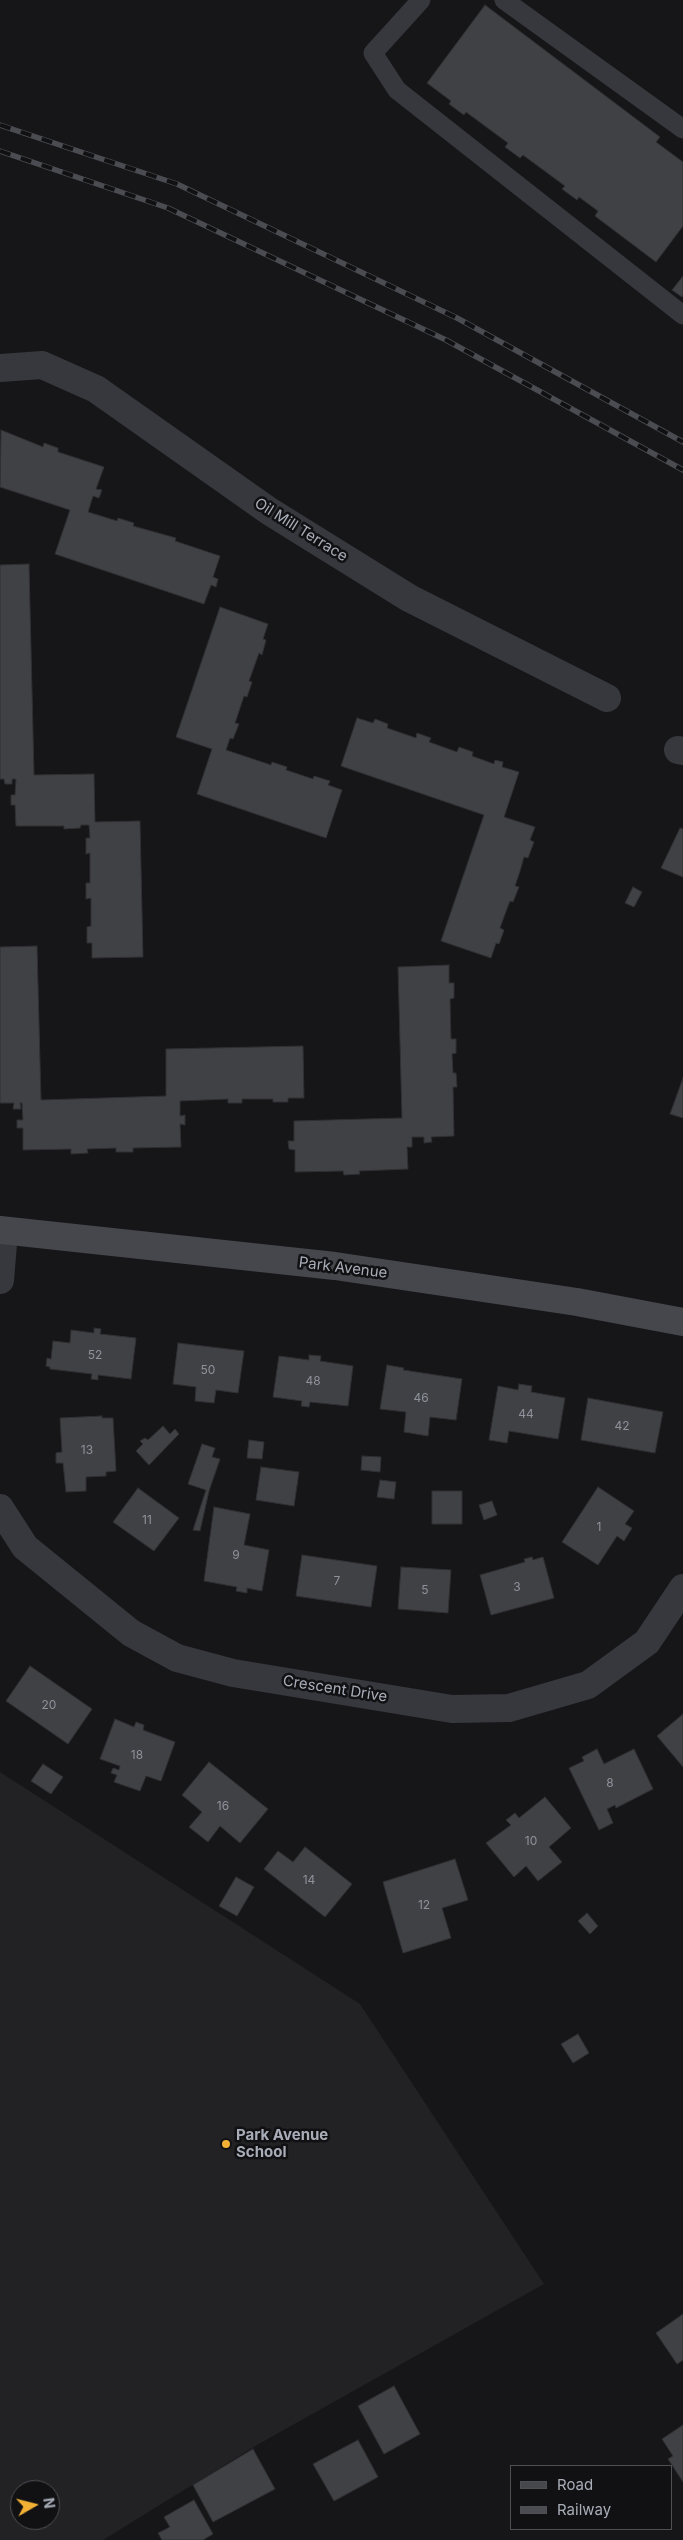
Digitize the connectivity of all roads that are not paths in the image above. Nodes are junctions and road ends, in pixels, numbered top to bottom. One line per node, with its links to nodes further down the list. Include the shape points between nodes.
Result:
1 (421, 0): 4 (lane, via 373,53 398,90)
2 (504, 0): 3 (lane)
3 (683, 129)
4 (683, 315)
5 (0, 368): 6 (street, Oil Mill Terrace, via 42,365 96,389 269,511 409,598)
6 (608, 698)
7 (2, 1230): 8 (street); 9 (main road, Park Avenue, via 335,1266 577,1302)
8 (0, 1280)
9 (683, 1322)
10 (0, 1508): 11 (street, Crescent Drive, via 26,1547 131,1633 177,1658 234,1673 452,1709 509,1708 588,1686 648,1642)
11 (683, 1588)

